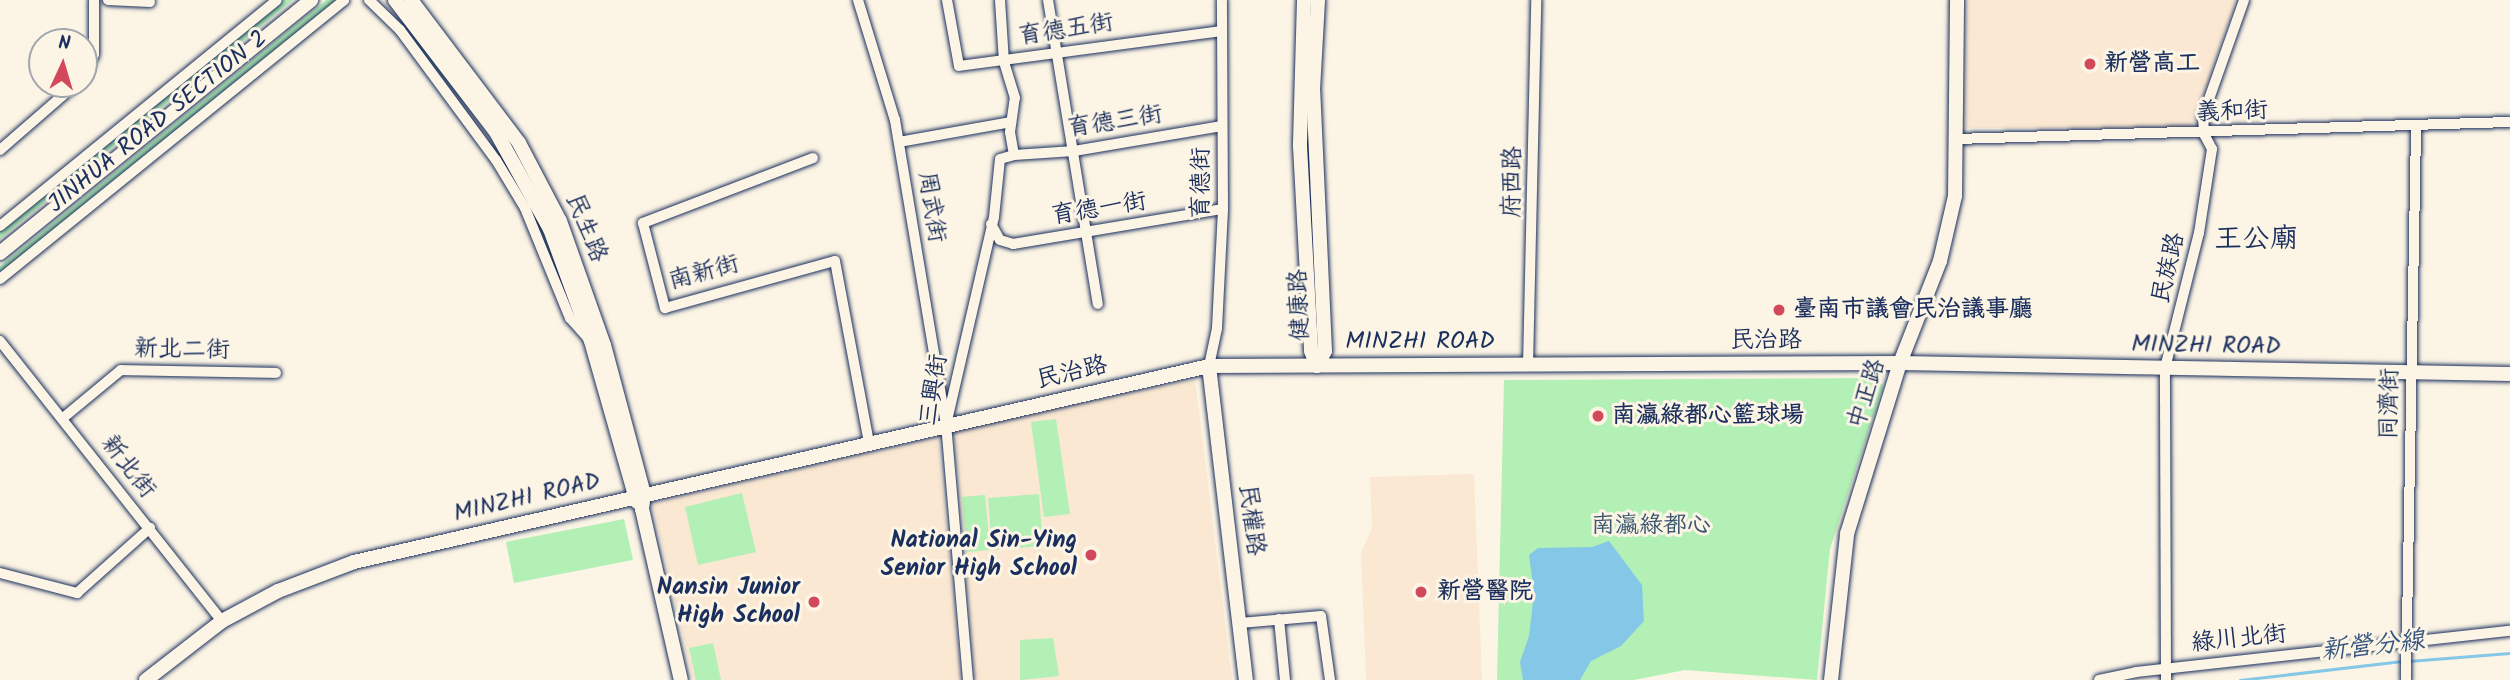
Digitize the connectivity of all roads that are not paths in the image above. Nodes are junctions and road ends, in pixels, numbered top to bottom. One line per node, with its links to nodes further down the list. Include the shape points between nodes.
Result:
1 (94, 0): 20 (street)
2 (108, 0): 19 (street)
3 (277, 0): 39 (street, JINHUA ROAD SECTION 2)
4 (311, 0): 41 (street, JINHUA ROAD SECTION 2)
5 (344, 0): 42 (street, JINHUA ROAD SECTION 2)
6 (369, 0): 45 (street, 民生路, via 400,30 496,160 525,208 570,318)
7 (395, 0): 45 (street, 民生路, via 508,150 550,229)
8 (411, 0): 57 (street, 民生路, via 519,143 555,210 604,345)
9 (858, 0): 32 (street, 周武街, via 869,24)
10 (947, 0): 24 (street, 育德五街, via 959,66)
11 (1000, 0): 24 (street)
12 (1048, 0): 23 (street)
13 (1222, 0): 21 (street, 育德街)
14 (1304, 0): 22 (street, 健康路)
15 (1318, 0): 22 (street, 健康路)
16 (1536, 0): 47 (street, 府西路)
17 (1957, 0): 31 (street, 中正路)
18 (2244, 0): 30 (street, 民族路, via 2203,116)
19 (150, 2)
20 (94, 28)
21 (1220, 31): 23 (street, 育德五街); 28 (street, 育德街)
22 (1309, 43): 49 (street, 健康路, via 1325,351)
23 (1058, 52): 24 (street, 育德五街); 34 (street)
24 (1004, 62): 26 (street, via 1015,98)
25 (60, 98): 33 (street)
26 (1011, 122): 32 (street); 35 (street)
27 (2510, 122): 29 (street, 義和街)
28 (1222, 126): 34 (street, 育德三街); 37 (street, 育德街)
29 (2416, 128): 30 (street, 義和街); 51 (street, 同濟街)
30 (2204, 134): 31 (street, 義和街); 50 (street, 民族路, via 2212,149 2199,233)
31 (1956, 139): 46 (street, 中正路, via 1955,196 1940,261)
32 (899, 142): 55 (street, 周武街)
33 (0, 150)
34 (1074, 151): 35 (street, 育德三街); 40 (street)
35 (1014, 155): 38 (street, 三興街, via 1000,159)
36 (813, 158): 56 (street, 南新街, via 643,223 665,307 835,261)
37 (1223, 209): 40 (street, 育德一街); 48 (street, 育德街, via 1217,328)
38 (991, 224): 40 (street, 育德一街, via 1000,240 1013,244); 55 (street, 三興街)
39 (0, 226)
40 (1088, 233): 43 (street)
41 (0, 253)
42 (0, 279)
43 (1098, 304)
44 (0, 341): 54 (street, 新北街)
45 (591, 341): 57 (street, 民生路)
46 (1900, 363): 47 (street, 民治路); 50 (street, MINZHI ROAD); 72 (street, 中正路, via 1841,559)
47 (1528, 365): 49 (street, MINZHI ROAD)
48 (1209, 366): 49 (street, MINZHI ROAD); 55 (street, 民治路); 62 (street, 民權路)
49 (1317, 366)
50 (2165, 368): 51 (street, MINZHI ROAD); 65 (street, 民族路)
51 (2411, 372): 53 (street, MINZHI ROAD); 64 (street, 同濟街)
52 (276, 373): 54 (street, 新北二街, via 121,370)
53 (2510, 374)
54 (63, 418): 58 (street, 新北街)
55 (946, 425): 56 (street, MINZHI ROAD); 68 (street, 三興街)
56 (869, 443): 57 (street, MINZHI ROAD)
57 (639, 500): 61 (street, MINZHI ROAD, via 354,562 278,591); 67 (street, 民生路)
58 (150, 528): 59 (street, via 77,593); 61 (street, 新北街)
59 (0, 573)
60 (1279, 619): 62 (street); 70 (street); 71 (street, via 1321,616)
61 (222, 621): 66 (street, MINZHI ROAD)
62 (1240, 623): 69 (street, 民權路)
63 (2510, 631): 64 (street, 綠川北街)
64 (2406, 641): 65 (street, 綠川北街); 74 (street, 同濟街)
65 (2166, 676): 73 (street, 綠川北街)
66 (146, 680)
67 (681, 680)
68 (968, 680)
69 (1246, 680)
70 (1286, 680)
71 (1330, 680)
72 (1831, 680)
73 (2099, 680)
74 (2406, 680)

